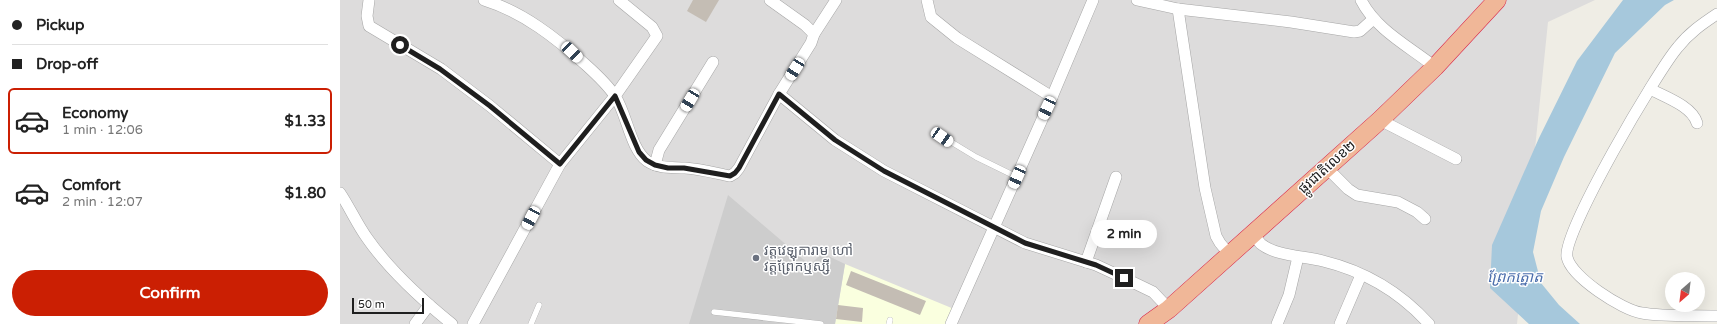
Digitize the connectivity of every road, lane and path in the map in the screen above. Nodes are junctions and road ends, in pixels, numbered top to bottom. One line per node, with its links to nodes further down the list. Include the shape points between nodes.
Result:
1 (369, 0): 25 (street, via 369,26 440,69 490,106)
2 (484, 0): 19 (street, via 519,15 555,37)
3 (619, 0): 19 (street, via 652,27 657,36)
4 (770, 0): 14 (street, via 806,25)
5 (836, 0): 14 (street)
6 (927, 0): 20 (street, via 931,17 957,38)
7 (1093, 0): 20 (street)
8 (1137, 0): 11 (street)
9 (1361, 0): 16 (street, via 1384,27)
10 (1496, 0): 16 (highway, ផ្លូវជាតិលេខ២)
11 (1178, 9): 13 (street, via 1354,32 1360,31); 34 (street, via 1205,188 1216,236)
12 (1717, 14): 17 (street, via 1698,26 1677,47)
13 (1370, 22)
14 (814, 34): 18 (street)
15 (713, 62): 26 (street, via 659,150)
16 (1435, 67): 21 (highway, ផ្លូវជាតិលេខ២)
17 (1650, 89): 22 (street, via 1685,108 1695,116); 42 (street, via 1580,214 1566,256 1584,281 1609,299 1640,313)
18 (779, 94): 26 (street, via 735,173 730,176); 32 (street, via 835,140 884,171)
19 (615, 96): 25 (street); 26 (street, via 639,152)
20 (1052, 98): 28 (street)
21 (1380, 120): 24 (street); 27 (highway, ផ្លូវជាតិលេខ២)
22 (1697, 123)
23 (942, 137): 28 (lane)
24 (1456, 159)
25 (560, 164): 46 (street)
26 (655, 165)
27 (1326, 167): 31 (street, via 1357,195 1398,202 1418,212); 33 (highway, ផ្លូវជាតិលេខ២)
28 (1017, 177): 32 (street)
29 (1116, 177): 36 (street)
30 (340, 193): 38 (street, via 366,237 385,261)
31 (1425, 219)
32 (994, 228): 36 (street, via 1025,243); 49 (street)
33 (1253, 234): 34 (highway, ផ្លូវជាតិលេខ២); 35 (street, via 1261,244)
34 (1230, 255): 40 (highway, ផ្លូវជាតិលេខ២)
35 (1298, 257): 37 (street, via 1323,261); 50 (street, via 1289,295)
36 (1086, 262): 40 (street, via 1153,292)
37 (1361, 275): 51 (street); 52 (street, via 1381,284 1403,299)
38 (428, 305): 44 (street); 45 (street)
39 (539, 305): 47 (lane)
40 (1169, 309): 43 (highway, ផ្លូវជាតិលេខ២)
41 (714, 312): 48 (lane)
42 (1717, 316)
43 (1153, 323)
44 (415, 324)
45 (452, 324)
46 (473, 324)
47 (530, 324)
48 (821, 324)
49 (951, 324)
50 (1277, 324)
51 (1340, 324)
52 (1429, 324)

